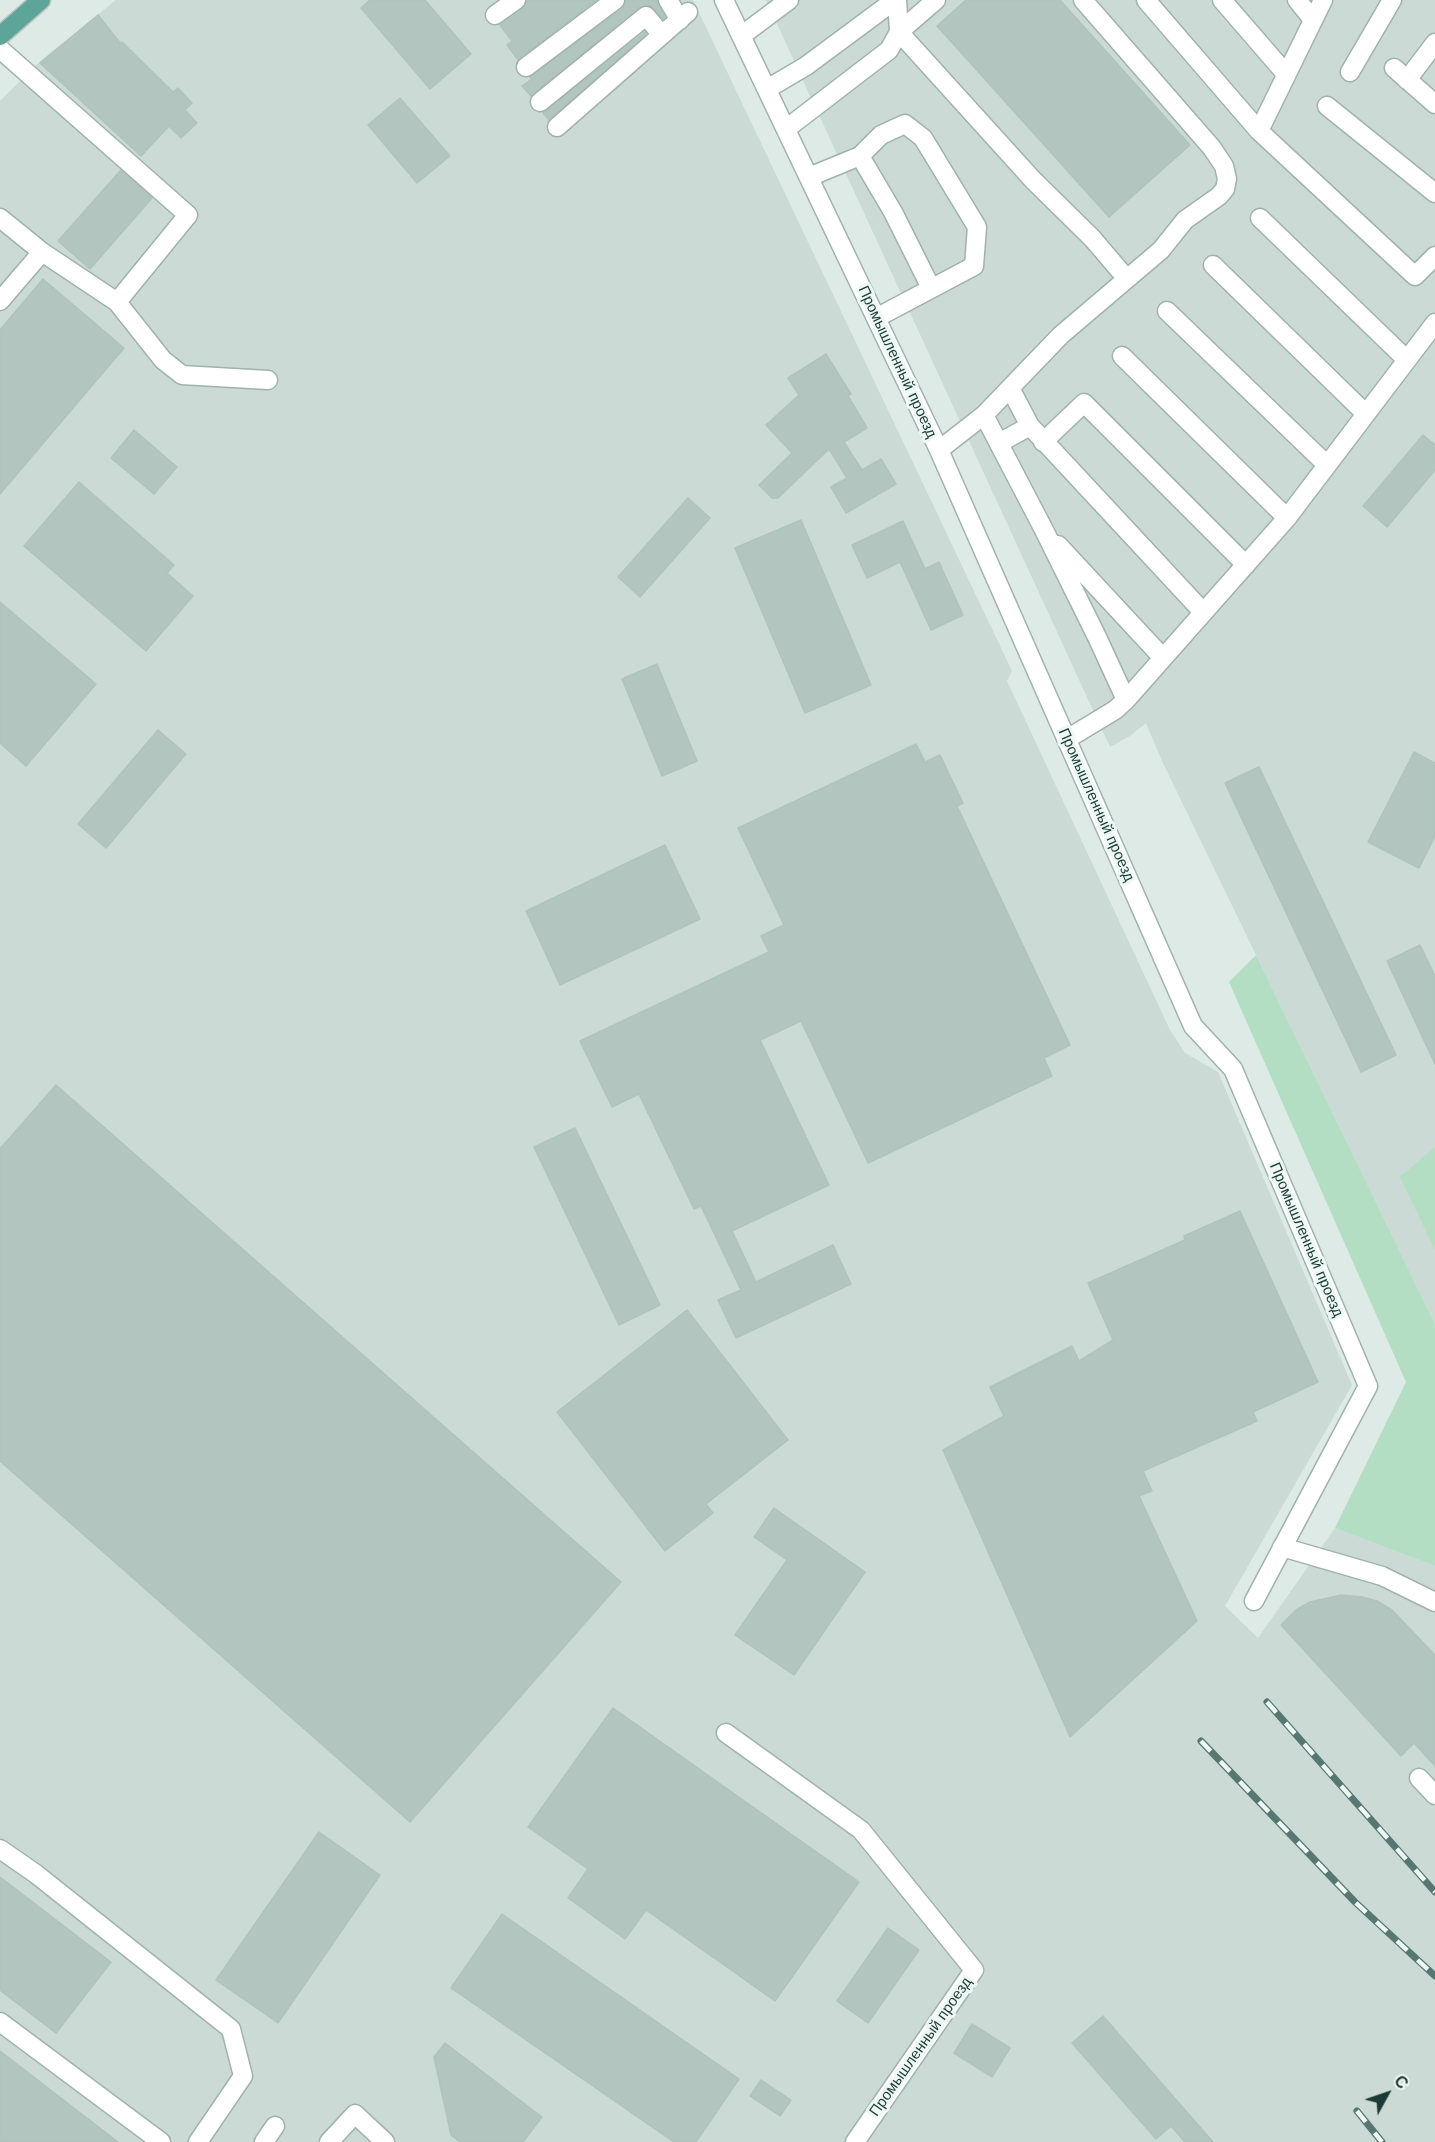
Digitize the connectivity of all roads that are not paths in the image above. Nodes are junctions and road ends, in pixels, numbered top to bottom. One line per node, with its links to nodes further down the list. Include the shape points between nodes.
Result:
1 (41, 0): 19 (main road)
2 (516, 0): 15 (street)
3 (615, 0): 23 (street)
4 (668, 0): 18 (street, via 684,16)
5 (724, 0): 20 (street, Промышленный проезд)
6 (789, 0): 20 (street)
7 (896, 0): 17 (street); 26 (street, via 806,66)
8 (936, 0): 17 (street)
9 (1083, 0): 41 (street, via 1212,148 1227,178 1219,196 1185,220 1161,250)
10 (1146, 0): 32 (street)
11 (1222, 0): 25 (street)
12 (1297, 0): 16 (street)
13 (1323, 0): 16 (street)
14 (1392, 0): 24 (street)
15 (495, 15)
16 (1314, 20): 25 (street)
17 (899, 32): 31 (street, via 889,50); 41 (street)
18 (662, 35): 27 (street, via 646,16); 30 (street)
19 (0, 36)
20 (741, 36): 26 (street, Промышленный проезд)
21 (1435, 43): 28 (street, via 1401,74)
22 (0, 49): 44 (street, via 188,215)
23 (526, 68)
24 (1350, 72)
25 (1286, 74): 32 (street)
26 (766, 89): 31 (street, Промышленный проезд)
27 (540, 102)
28 (1435, 104)
29 (1327, 106): 35 (street)
30 (557, 127)
31 (786, 129): 34 (street, Промышленный проезд)
32 (1258, 130): 39 (street, via 1415,276)
33 (860, 156): 34 (street); 42 (street); 42 (street, via 881,135 905,124 923,138 977,227 974,266)
34 (809, 177): 46 (street, Промышленный проезд)
35 (1435, 193)
36 (1260, 218): 49 (street)
37 (0, 219): 38 (street)
38 (42, 252): 43 (street); 44 (street)
39 (1435, 256)
40 (1213, 266): 52 (street)
41 (1127, 279): 51 (street, via 1061,335)
42 (931, 288): 46 (street)
43 (0, 300)
44 (117, 302): 50 (street, via 163,360 182,375)
45 (1167, 311): 58 (street)
46 (876, 318): 57 (street, Промышленный проезд)
47 (1435, 323): 49 (street)
48 (1122, 356): 59 (street)
49 (1407, 360): 52 (street)
50 (268, 380)
51 (1010, 388): 53 (street); 54 (street)
52 (1366, 414): 58 (street)
53 (984, 415): 56 (street); 57 (street)
54 (1030, 426): 55 (street); 56 (street)
55 (1043, 442): 61 (street, via 1084,403); 62 (street)
56 (999, 443): 60 (street)
57 (939, 450): 65 (street, Промышленный проезд)
58 (1327, 465): 59 (street)
59 (1287, 518): 61 (street)
60 (1044, 530): 63 (street); 64 (street)
61 (1246, 565): 62 (street)
62 (1203, 612): 63 (street)
63 (1163, 658): 64 (street)
64 (1126, 700): 65 (street)
65 (1067, 739): 66 (street, Промышленный проезд, via 1193,1026 1233,1069 1368,1386)
66 (1282, 1547): 67 (street, Промышленный проезд); 68 (street, via 1382,1576)
67 (1254, 1601)
68 (1435, 1602)
69 (726, 1733): 80 (street, Промышленный проезд, via 861,1830 974,1970)
70 (1419, 1778): 71 (street)
71 (1435, 1795)
72 (0, 1849): 76 (street, via 231,2029 243,2076)
73 (0, 2022): 75 (street)
74 (275, 2126): 77 (street)
75 (160, 2142)
76 (198, 2142)
77 (264, 2142)
78 (328, 2142): 79 (street, via 355,2115)
79 (385, 2142)
80 (855, 2142)

